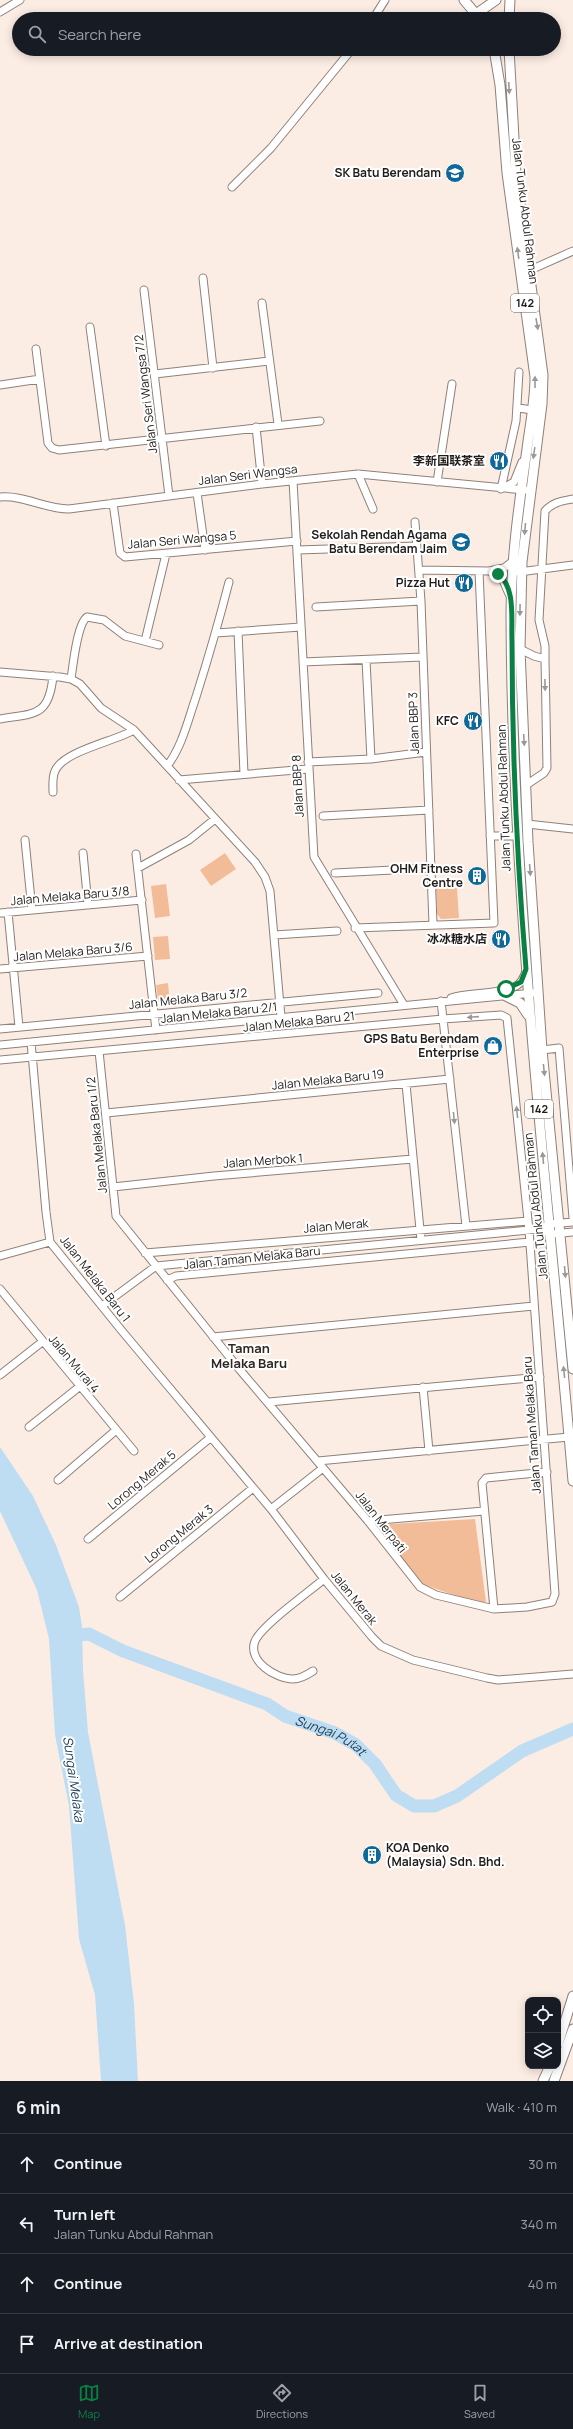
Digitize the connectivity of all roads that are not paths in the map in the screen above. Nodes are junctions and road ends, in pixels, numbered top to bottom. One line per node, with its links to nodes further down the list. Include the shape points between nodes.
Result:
1 (20, 0): 6 (street)
2 (384, 0): 7 (street)
3 (464, 0): 8 (main road)
4 (496, 0): 9 (main road)
5 (510, 0): 10 (main road)
6 (0, 12)
7 (377, 12)
8 (474, 12)
9 (483, 12)
10 (509, 12)
11 (346, 56): 14 (street, via 271,148)
12 (495, 56): 30 (main road, Jalan Tunku Abdul Rahman / 142, one-way to 12, via 534,362 507,173)
13 (509, 56): 16 (main road, Jalan Tunku Abdul Rahman / 142, one-way to 16, via 516,174)
14 (232, 187)
15 (573, 251): 16 (street)
16 (528, 271): 42 (main road, Jalan Tunku Abdul Rahman / 142, one-way to 42, via 540,344 543,383)
17 (203, 278): 23 (street)
18 (144, 290): 25 (street, Jalan Seri Wangsa 7/2)
19 (262, 303): 22 (street)
20 (90, 327): 36 (street)
21 (36, 349): 26 (street)
22 (270, 361): 23 (street); 32 (street)
23 (213, 368): 25 (street)
24 (519, 372): 29 (street)
25 (155, 374): 34 (street, Jalan Seri Wangsa 7/2)
26 (40, 379): 28 (street); 36 (street, via 47,435 52,448 59,450)
27 (452, 384): 39 (street)
28 (0, 385)
29 (518, 408): 30 (street); 41 (street)
30 (533, 410): 35 (main road, Jalan Tunku Abdul Rahman / 142)
31 (320, 421): 32 (street)
32 (278, 424): 33 (street)
33 (256, 427): 34 (street); 40 (street)
34 (162, 439): 36 (street); 45 (street, Jalan Seri Wangsa 7/2)
35 (528, 440): 41 (street, via 517,478); 42 (main road, Jalan Tunku Abdul Rahman / 142)
36 (106, 446)
37 (358, 474): 38 (street, Jalan Seri Wangsa); 39 (street, Jalan Seri Wangsa); 48 (street)
38 (293, 481): 40 (street, Jalan Seri Wangsa); 50 (street, Jalan BBP 8)
39 (437, 482): 41 (street, Jalan Seri Wangsa)
40 (262, 484): 43 (street, Jalan Seri Wangsa)
41 (501, 489): 42 (street, Jalan Seri Wangsa)
42 (525, 490): 55 (main road, Jalan Tunku Abdul Rahman / 142); 61 (main road, Jalan Tunku Abdul Rahman / 142, one-way to 61)
43 (197, 493): 45 (street, Jalan Seri Wangsa); 52 (street)
44 (0, 496): 47 (street, Jalan Seri Wangsa, via 15,497 54,509)
45 (169, 496): 47 (street, Jalan Seri Wangsa)
46 (573, 499): 57 (street, via 558,501 545,511)
47 (112, 503): 54 (street, Jalan Seri Wangsa 5, via 121,556 129,558)
48 (373, 509)
49 (415, 522): 51 (street, Jalan BBP 3)
50 (297, 541): 52 (street, Jalan Seri Wangsa 5); 53 (street, Jalan BBP 8)
51 (417, 546): 53 (street); 58 (street, Jalan BBP 3)
52 (205, 550): 54 (street, Jalan Seri Wangsa 5)
53 (298, 550): 67 (street, Jalan BBP 8)
54 (166, 554): 70 (street)
55 (513, 561): 60 (street, via 504,568); 63 (main road, Jalan Tunku Abdul Rahman / 142)
56 (573, 565): 57 (street)
57 (542, 569): 61 (street); 74 (street, via 539,620)
58 (419, 570): 59 (street); 64 (street, Jalan BBP 3)
59 (478, 570): 60 (street); 95 (street)
60 (489, 571): 66 (street, via 498,574 506,582)
61 (521, 571): 63 (street, via 515,576); 72 (main road, Jalan Tunku Abdul Rahman / 142, one-way to 72)
62 (229, 582): 69 (street)
63 (512, 584): 66 (main road, Jalan Tunku Abdul Rahman / 142)
64 (421, 601): 65 (street); 73 (street, Jalan BBP 3)
65 (316, 607)
66 (511, 610): 96 (main road, Jalan Tunku Abdul Rahman / 142)
67 (301, 627): 68 (street); 76 (street, Jalan BBP 8)
68 (238, 631): 69 (street); 86 (street)
69 (216, 633): 84 (street, via 186,728)
70 (145, 641): 71 (street); 79 (street, via 120,634 104,620 87,617 79,637)
71 (159, 645)
72 (520, 649): 74 (street); 88 (main road, Jalan Tunku Abdul Rahman / 142, one-way to 88)
73 (422, 657): 75 (street); 82 (street, Jalan BBP 3)
74 (545, 659): 88 (street, one-way to 88, via 547,768)
75 (366, 660): 76 (street); 83 (street)
76 (303, 662): 85 (street, Jalan BBP 8)
77 (0, 672): 78 (street)
78 (54, 676): 79 (street); 80 (street, via 50,700 41,709 30,714)
79 (71, 679): 81 (street, via 80,684 101,708)
80 (0, 719)
81 (134, 730): 84 (street); 89 (street, via 123,737 97,744 63,761 54,772)
82 (426, 752): 83 (street); 90 (street, Jalan BBP 3)
83 (371, 759): 85 (street)
84 (166, 766): 87 (street)
85 (308, 766): 86 (street); 109 (street, Jalan BBP 8, via 314,857)
86 (244, 774): 87 (street)
87 (179, 780): 92 (street)
88 (526, 785): 93 (main road, Jalan Tunku Abdul Rahman / 142)
89 (53, 792)
90 (429, 810): 91 (street); 101 (street, Jalan BBP 3)
91 (323, 816)
92 (215, 819): 100 (street, via 189,840); 111 (street, via 265,877 270,891)
93 (527, 824): 94 (street); 117 (main road, Jalan Tunku Abdul Rahman / 142, one-way to 117)
94 (573, 829)
95 (490, 836): 96 (street); 108 (street, via 494,923)
96 (517, 836): 114 (main road, Jalan Tunku Abdul Rahman / 142)
97 (25, 840): 105 (street)
98 (83, 853): 104 (street)
99 (136, 854): 100 (street)
100 (138, 868): 103 (street)
101 (431, 868): 102 (street); 108 (street, Jalan BBP 3)
102 (335, 873)
103 (142, 900): 104 (street, Jalan Melaka Baru 3/8); 112 (street)
104 (88, 905): 105 (street, Jalan Melaka Baru 3/8)
105 (32, 910): 106 (street, Jalan Melaka Baru 3/8)
106 (8, 912): 107 (street, Jalan Melaka Baru 3/8); 113 (street)
107 (0, 913)
108 (433, 924): 109 (street)
109 (355, 928): 122 (street, Jalan BBP 8)
110 (337, 931): 111 (street)
111 (274, 935): 120 (street)
112 (148, 956): 113 (street, Jalan Melaka Baru 3/6); 123 (street)
113 (13, 968): 115 (street, Jalan Melaka Baru 3/6); 127 (street)
114 (526, 969): 118 (main road, Jalan Tunku Abdul Rahman / 142); 121 (street, via 521,982 511,988 463,994)
115 (0, 970)
116 (378, 993): 120 (street, Jalan Melaka Baru 3/2)
117 (539, 993): 118 (street); 132 (main road, Jalan Tunku Abdul Rahman / 142)
118 (527, 994): 119 (street); 126 (main road, Jalan Tunku Abdul Rahman / 142)
119 (506, 996): 121 (street); 126 (main road, via 524,1008)
120 (280, 1000): 123 (street, Jalan Melaka Baru 3/2); 124 (street)
121 (441, 1001): 122 (street, Jalan Melaka Baru 2/1); 125 (street)
122 (404, 1005): 124 (street, Jalan Melaka Baru 2/1)
123 (155, 1014): 127 (street, Jalan Melaka Baru 3/2); 129 (street)
124 (281, 1017): 129 (street, Jalan Melaka Baru 2/1)
125 (443, 1019): 133 (street, Jalan Melaka Baru 21); 136 (street); 143 (street, Jalan Melaka Baru 21, one-way to 125, via 509,1022 501,1015)
126 (531, 1022): 145 (main road, Jalan Tunku Abdul Rahman / 142, one-way to 126)
127 (18, 1027): 128 (street, Jalan Melaka Baru 3/2)
128 (0, 1029)
129 (156, 1030): 130 (street, Jalan Melaka Baru 2/1)
130 (31, 1042): 131 (street, Jalan Melaka Baru 2/1); 134 (street, Jalan Melaka Baru 1)
131 (0, 1045)
132 (542, 1050): 141 (street, via 559,1048); 146 (main road, Jalan Tunku Abdul Rahman / 142, one-way to 146)
133 (99, 1051): 134 (street, Jalan Melaka Baru 21); 138 (street, Jalan Melaka Baru 1/2)
134 (32, 1057): 135 (street); 156 (street, Jalan Melaka Baru 1)
135 (0, 1060)
136 (450, 1080): 137 (street, Jalan Melaka Baru 19); 147 (street, one-way to 147)
137 (406, 1084): 138 (street, Jalan Melaka Baru 19); 139 (street)
138 (106, 1113): 140 (street, Jalan Melaka Baru 1/2)
139 (413, 1159): 140 (street, Jalan Merbok 1); 149 (street)
140 (113, 1187): 142 (street, Jalan Melaka Baru 1/2)
141 (573, 1214)
142 (116, 1216): 160 (street, Jalan Merpati)
143 (528, 1220): 147 (street, Jalan Merak); 150 (street, Jalan Taman Melaka Baru)
144 (573, 1222): 146 (street)
145 (550, 1224): 146 (street); 148 (street); 153 (main road, Jalan Tunku Abdul Rahman / 142)
146 (560, 1224): 152 (main road, Jalan Tunku Abdul Rahman / 142)
147 (466, 1226): 149 (street, Jalan Merak)
148 (540, 1229): 150 (street, Jalan Merak); 153 (street)
149 (420, 1230): 154 (street, Jalan Merak); 155 (street)
150 (529, 1230): 155 (street, Jalan Merak); 157 (street, Jalan Taman Melaka Baru)
151 (573, 1232): 152 (street)
152 (562, 1233): 153 (street); 172 (main road, Jalan Tunku Abdul Rahman / 142, one-way to 172)
153 (551, 1234): 182 (main road, Jalan Tunku Abdul Rahman / 142, one-way to 153)
154 (311, 1239): 159 (street); 160 (street, Jalan Merak)
155 (421, 1240): 158 (street, Jalan Merak)
156 (50, 1242): 161 (street); 168 (street, Jalan Melaka Baru 1)
157 (530, 1242): 162 (street, Jalan Taman Melaka Baru); 169 (street, Jalan Taman Melaka Baru)
158 (374, 1245): 159 (street, Jalan Merak); 162 (street)
159 (312, 1250): 163 (street); 164 (street, Jalan Merak)
160 (145, 1253): 164 (street, Jalan Merpati)
161 (0, 1256)
162 (375, 1257): 163 (street, Jalan Taman Melaka Baru)
163 (313, 1263): 165 (street, Jalan Taman Melaka Baru, via 176,1276)
164 (156, 1266): 165 (street, Jalan Merpati); 168 (street)
165 (167, 1280): 170 (street, Jalan Merpati)
166 (0, 1289): 167 (street, Jalan Murai 4)
167 (2, 1297): 171 (street, Jalan Murai 4)
168 (102, 1306): 178 (street, Jalan Melaka Baru 1)
169 (534, 1306): 170 (street); 174 (street, Jalan Taman Melaka Baru)
170 (213, 1337): 177 (street, Jalan Merpati)
171 (42, 1342): 173 (street); 175 (street, Jalan Murai 4)
172 (573, 1369)
173 (0, 1374)
174 (540, 1377): 176 (street); 183 (street, Jalan Taman Melaka Baru)
175 (79, 1387): 179 (street); 180 (street, Jalan Murai 4)
176 (423, 1387): 177 (street); 184 (street)
177 (269, 1402): 186 (street, Jalan Merpati)
178 (188, 1410): 181 (street, Jalan Merak)
179 (29, 1427)
180 (115, 1431): 185 (street, Jalan Murai 4); 189 (street)
181 (210, 1438): 191 (street, Jalan Merak); 195 (street, Lorong Merak 5)
182 (569, 1438): 183 (street); 190 (main road, Jalan Tunku Abdul Rahman / 142)
183 (544, 1439): 184 (street); 188 (street, Jalan Taman Melaka Baru)
184 (429, 1451): 186 (street)
185 (134, 1452)
186 (318, 1461): 187 (street, Jalan Merpati)
187 (323, 1468): 192 (street); 194 (street, Jalan Merpati)
188 (546, 1472): 193 (street, via 486,1478 482,1483); 198 (street, Jalan Taman Melaka Baru, via 555,1594)
189 (58, 1480)
190 (573, 1481)
191 (252, 1488): 192 (street, Jalan Merak); 197 (street, Lorong Merak 3)
192 (271, 1508): 196 (street, Jalan Merak)
193 (484, 1511): 194 (street); 199 (street)
194 (368, 1521): 199 (street, Jalan Merpati, via 420,1587 436,1594)
195 (88, 1539)
196 (324, 1579): 200 (street, via 272,1622 256,1640 256,1656 269,1670 288,1679 296,1679); 201 (street, Jalan Merak, via 372,1637 381,1646 401,1656 498,1680)
197 (120, 1596)
198 (548, 1604): 199 (street, Jalan Merpati)
199 (494, 1609)
200 (313, 1671)
201 (573, 1674)
202 (573, 1996): 204 (main road)
203 (573, 2029): 207 (main road)
204 (561, 2034)
205 (549, 2069): 206 (main road)
206 (543, 2081)
207 (554, 2081)

